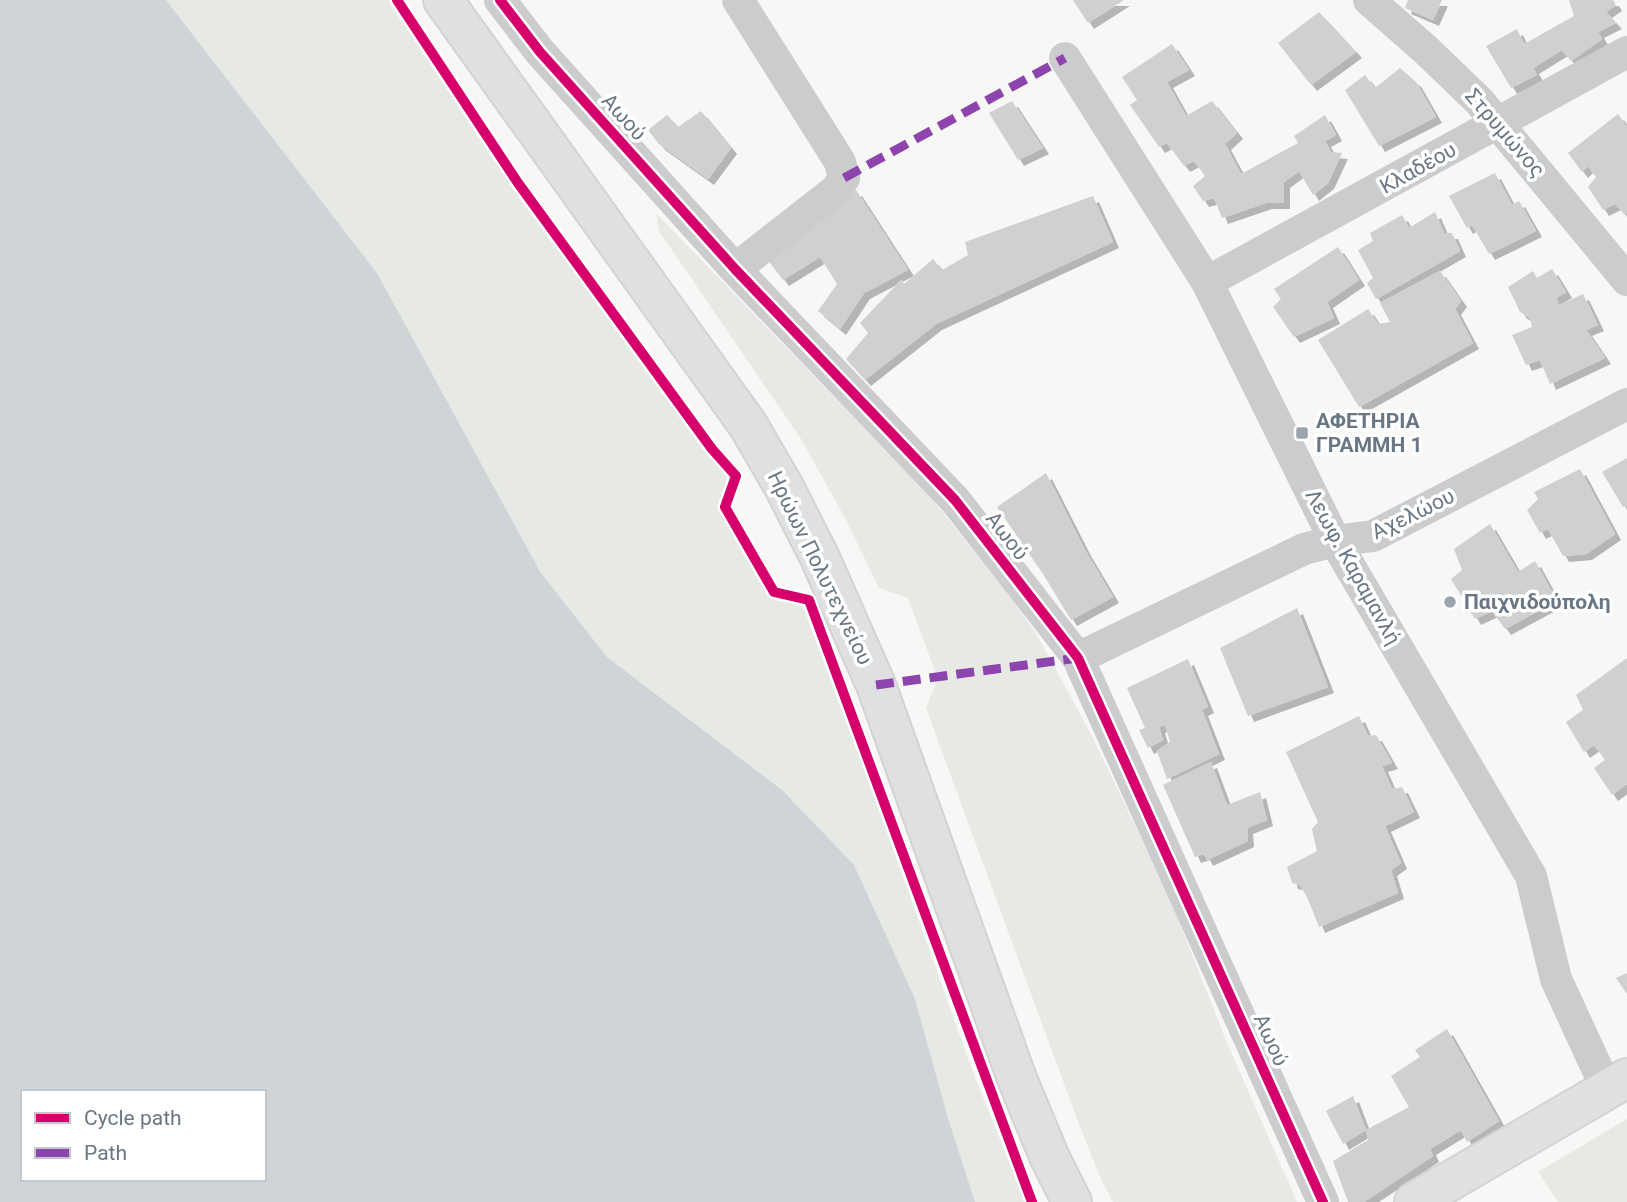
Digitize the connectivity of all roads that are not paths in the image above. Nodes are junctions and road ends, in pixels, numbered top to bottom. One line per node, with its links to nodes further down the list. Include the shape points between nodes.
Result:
1 (443, 0): 15 (main road, Ηρώων Πολυτεχνείου, via 707,366 784,487 876,685 1016,1076)
2 (500, 0): 8 (street, Αωού, via 546,60)
3 (738, 0): 8 (street, via 840,162 844,178 836,190)
4 (1369, 0): 7 (street, Στρυμώνος, via 1453,75)
5 (1627, 52): 7 (street, Κλαδέου)
6 (1065, 58): 10 (street, Λεωφ. Καραμανλή)
7 (1499, 124): 9 (street, Στρυμώνος); 10 (street, Κλαδέου)
8 (735, 270): 13 (street, Αωού, via 955,500)
9 (1627, 280)
10 (1207, 282): 12 (street, Λεωφ. Καραμανλή)
11 (1627, 404): 12 (street, Αχελώου, via 1373,536)
12 (1335, 541): 13 (street, Αχελώου, via 1304,549); 14 (street, Λεωφ. Καραμανλή, via 1531,876 1556,979)
13 (1078, 658): 16 (street, Αωού)
14 (1617, 1084): 17 (main road)
15 (1072, 1202)
16 (1323, 1202)
17 (1414, 1202)

